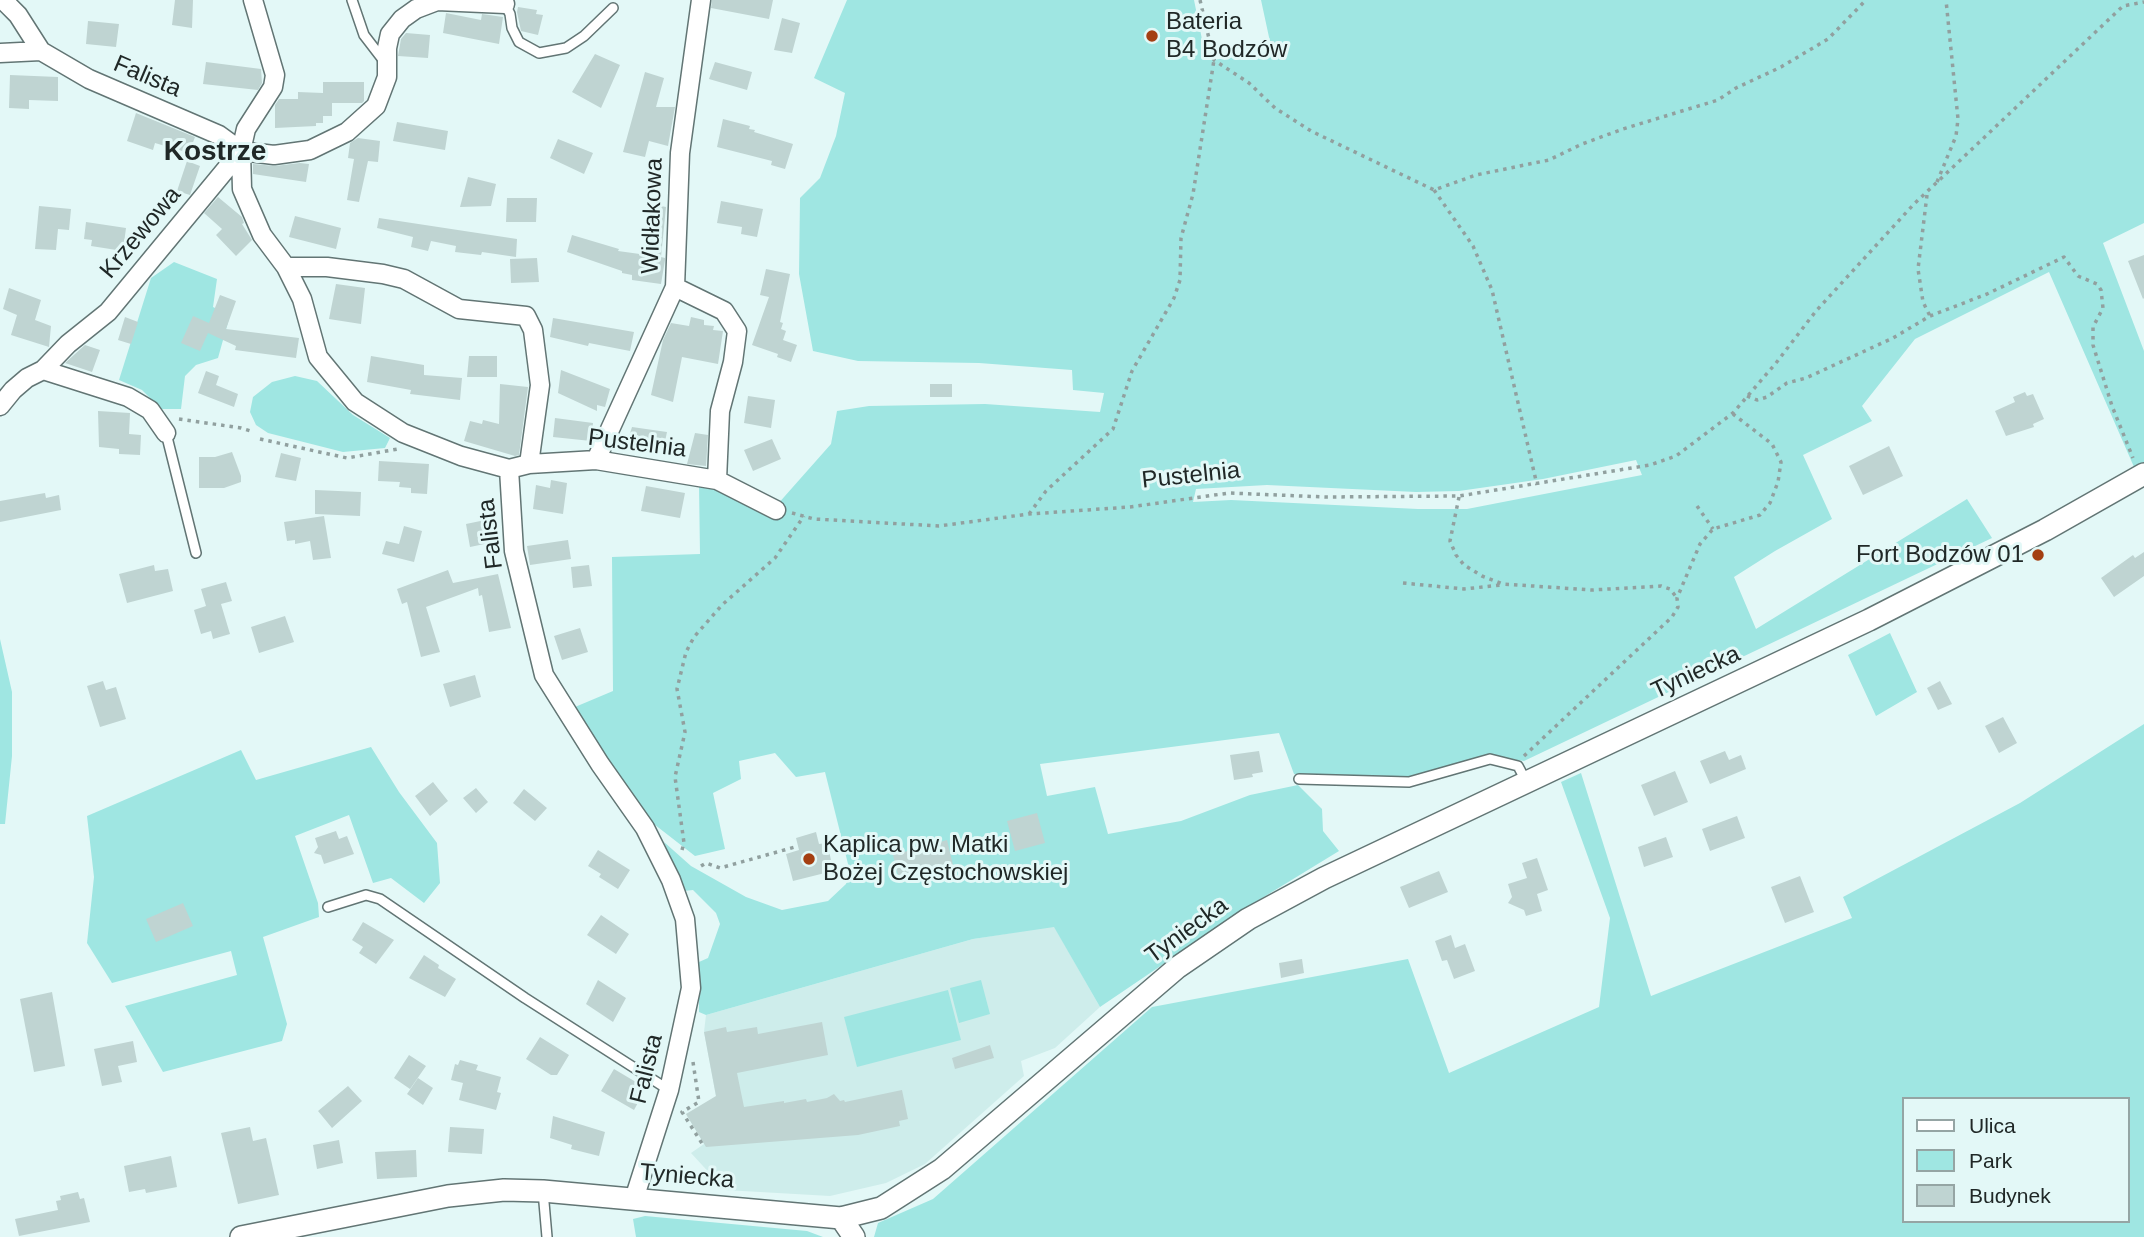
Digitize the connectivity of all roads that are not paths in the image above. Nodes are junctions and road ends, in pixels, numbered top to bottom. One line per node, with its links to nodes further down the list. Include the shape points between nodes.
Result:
1 (3, 0): 7 (street, Falista)
2 (253, 0): 10 (street, via 275,75 273,87 246,130)
3 (352, 0): 9 (lane, via 364,35)
4 (701, 0): 12 (street, Widłakowa, via 680,153)
5 (505, 4): 6 (lane, via 519,42 539,53 566,48); 9 (street, via 437,1 416,9 390,34)
6 (613, 8)
7 (41, 51): 8 (street); 10 (street, Falista, via 89,79 219,135)
8 (0, 53)
9 (387, 65): 10 (street, via 376,106 346,132 310,150 274,155)
10 (241, 151): 11 (street, Falista, via 242,189 262,235); 13 (street, Krzewowa, via 107,312)
11 (286, 267): 17 (street, via 383,274 404,279 460,309 526,316 533,330 540,385); 18 (street, Falista, via 302,299 318,357 355,402 403,433)
12 (675, 287): 16 (street, Widłakowa); 20 (street, Pustelnia, via 724,311 737,331 720,411)
13 (43, 370): 14 (street, Krzewowa, via 20,384); 15 (street, via 128,397 156,416)
14 (0, 406)
15 (166, 433): 22 (lane)
16 (596, 460): 17 (street, Pustelnia); 20 (street, Pustelnia)
17 (529, 464): 18 (street, Pustelnia)
18 (509, 469): 26 (street, Falista, via 514,551 544,675 645,828 685,919 691,988)
19 (2143, 475): 23 (street, Tyniecka, via 1869,620)
20 (717, 480): 21 (street, Pustelnia)
21 (776, 510)
22 (196, 553)
23 (1522, 774): 24 (lane, via 1490,759 1409,782); 29 (street, Tyniecka, via 1248,919 1178,967 942,1170 880,1208)
24 (1299, 779)
25 (328, 907): 26 (lane, via 366,895 380,899)
26 (669, 1090): 28 (street, Falista)
27 (543, 1191): 28 (street, Tyniecka); 30 (street, Tyniecka, via 448,1196); 31 (lane)
28 (634, 1199): 29 (street, Tyniecka)
29 (841, 1218): 32 (street)
30 (241, 1237)
31 (547, 1237)
32 (854, 1237)

